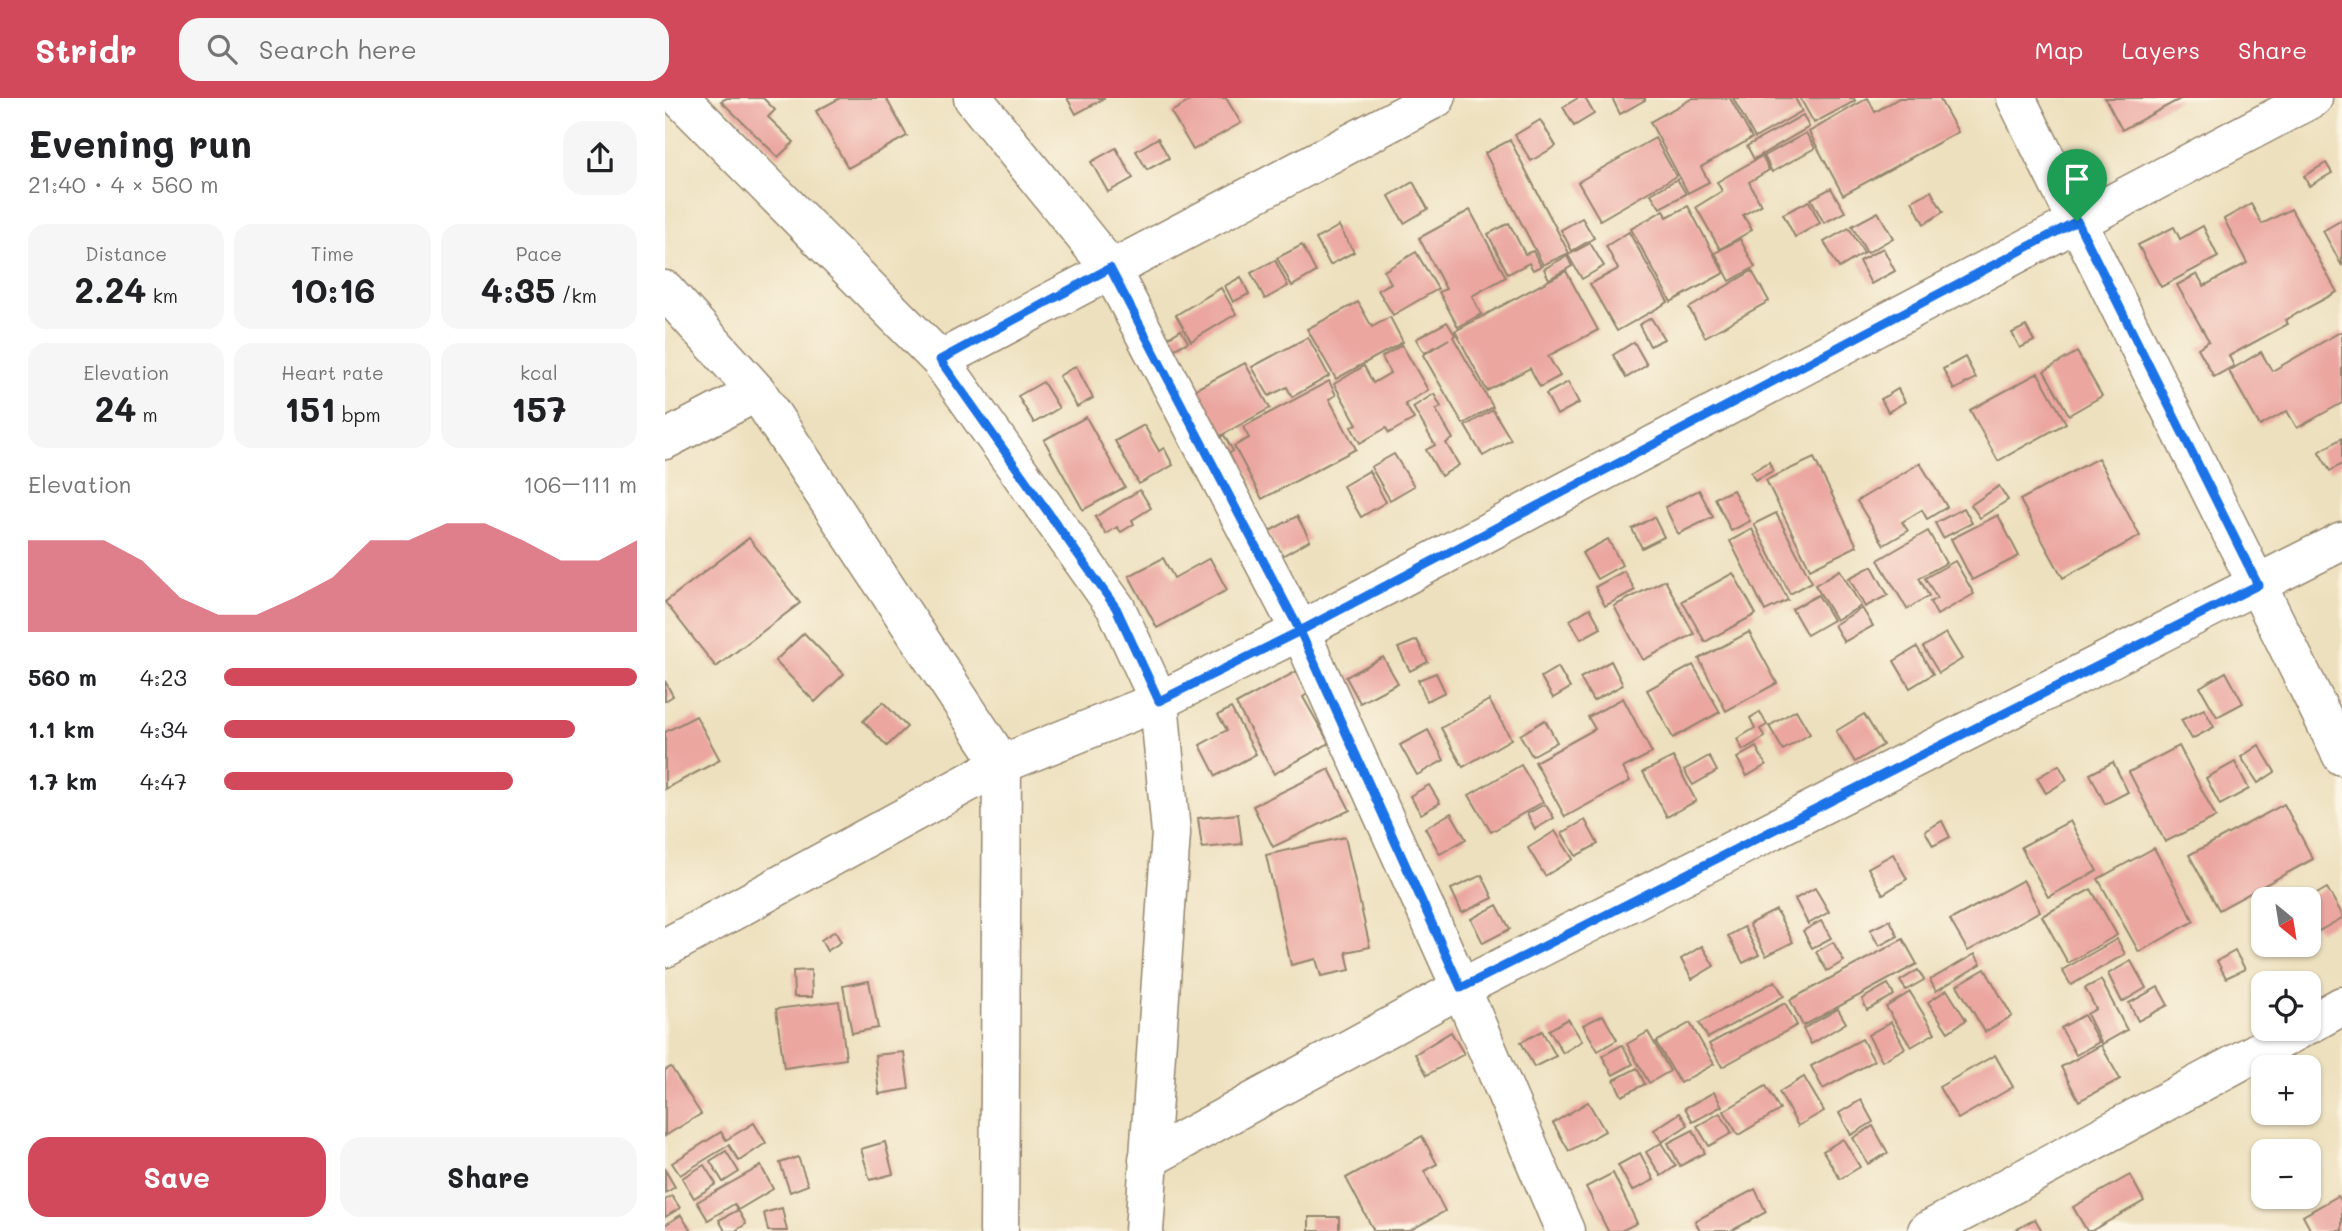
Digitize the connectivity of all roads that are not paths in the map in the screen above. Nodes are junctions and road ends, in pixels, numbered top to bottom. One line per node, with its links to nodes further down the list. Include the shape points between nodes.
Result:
1 (680, 98): 9 (street)
2 (973, 98): 7 (street)
3 (1436, 98): 7 (street)
4 (2016, 98): 6 (street)
5 (2313, 98): 6 (street)
6 (2077, 221): 13 (street); 14 (street)
7 (1110, 268): 9 (street); 14 (street)
8 (665, 290): 10 (street)
9 (940, 360): 15 (street, via 1116,608)
10 (757, 392): 11 (street); 17 (street)
11 (665, 440)
12 (2342, 541): 13 (street)
13 (2258, 585): 16 (street); 19 (street)
14 (1300, 631): 15 (street); 19 (street)
15 (1159, 701): 17 (street); 21 (street, via 1171,833)
16 (2342, 756)
17 (1002, 764): 18 (street); 22 (street)
18 (665, 948)
19 (1461, 988): 21 (street); 24 (street)
20 (2278, 1041): 25 (street)
21 (1148, 1159): 23 (street)
22 (999, 1231)
23 (1144, 1231)
24 (1565, 1231)
25 (1927, 1231)

